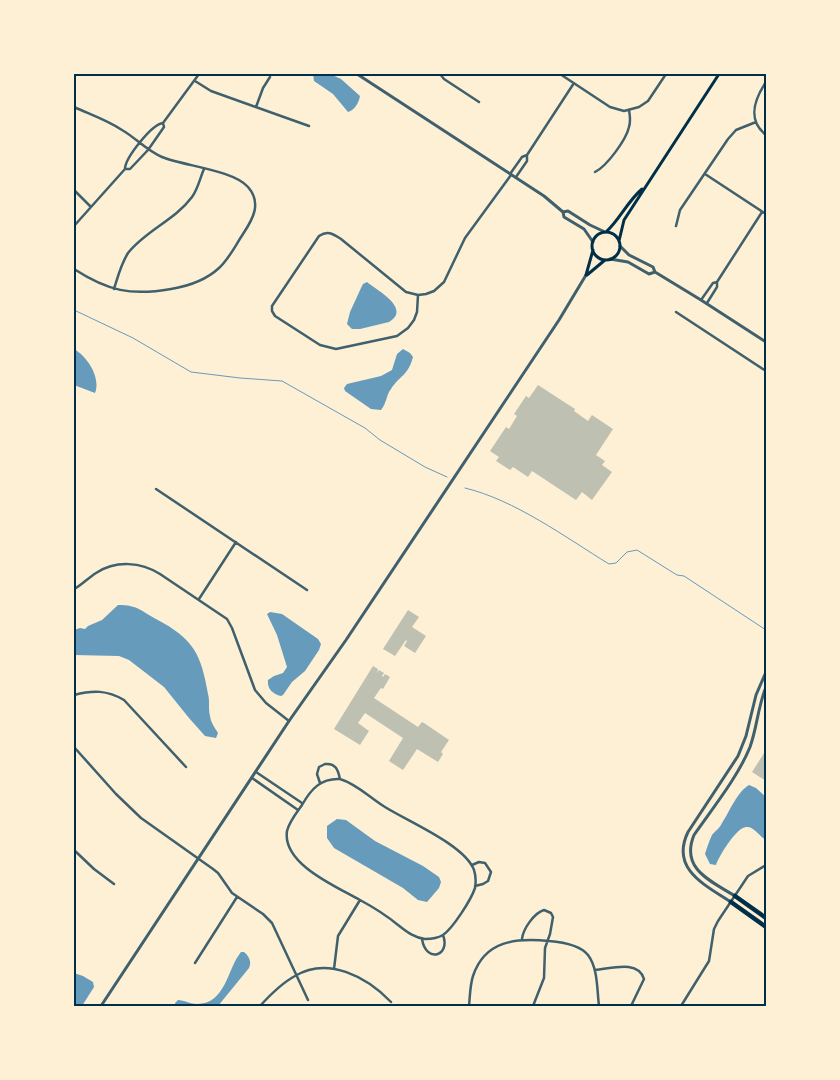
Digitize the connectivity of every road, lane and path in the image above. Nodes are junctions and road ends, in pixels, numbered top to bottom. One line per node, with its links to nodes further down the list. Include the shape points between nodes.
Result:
1 (199, 74): 8 (street)
2 (357, 74): 25 (street)
3 (440, 74): 11 (street)
4 (560, 74): 10 (street)
5 (666, 74): 14 (street, via 648,101)
6 (720, 74): 28 (main road)
7 (270, 77): 13 (street)
8 (195, 81): 13 (street, via 212,91); 16 (street)
9 (766, 82): 15 (street, via 754,107)
10 (574, 83): 14 (street, via 614,108); 21 (street)
11 (479, 102)
12 (74, 107): 19 (street, via 121,129)
13 (256, 107): 17 (street)
14 (629, 110): 24 (street, via 627,133 606,164)
15 (756, 122): 18 (street); 26 (street, via 731,134)
16 (163, 123): 19 (street, via 158,123); 20 (street, via 164,127)
17 (309, 126)
18 (766, 135)
19 (140, 143): 20 (street); 22 (street)
20 (148, 150): 22 (street, via 130,169); 23 (street)
21 (526, 155): 25 (street); 27 (street, via 527,161)
22 (126, 169): 30 (street)
23 (204, 169): 47 (street, via 196,191 186,204 129,252); 47 (street, via 241,180 251,191 255,203 252,221 225,261 208,277 182,287 149,293)
24 (595, 172)
25 (511, 174): 27 (street); 48 (street, via 465,238 444,282 434,291)
26 (704, 174): 32 (street); 35 (street, via 680,210)
27 (516, 178): 31 (street)
28 (644, 187): 36 (main road); 37 (main road, via 624,220)
29 (74, 190): 30 (street)
30 (90, 206): 34 (street)
31 (563, 212): 36 (street, via 568,211); 38 (street)
32 (762, 212): 33 (street); 46 (street)
33 (766, 214)
34 (74, 226)
35 (676, 226)
36 (605, 232): 37 (main road, via 613,234); 38 (main road)
37 (619, 241): 39 (main road)
38 (593, 242): 40 (main road)
39 (620, 246): 41 (main road); 44 (street)
40 (593, 249): 42 (main road, via 596,256); 45 (main road)
41 (610, 259): 42 (main road); 44 (street, via 628,262 649,274)
42 (605, 260): 45 (main road)
43 (74, 269): 47 (street)
44 (655, 272): 49 (street)
45 (586, 275): 62 (street, via 346,640)
46 (717, 282): 49 (street); 50 (street)
47 (114, 289)
48 (418, 295): 48 (street, via 414,320 397,336 336,349 320,345 272,311 272,306 324,233 332,233 400,288)
49 (702, 300): 50 (street)
50 (707, 303): 52 (street)
51 (676, 312): 53 (street)
52 (766, 342)
53 (766, 371)
54 (156, 489): 55 (street)
55 (236, 542): 57 (street); 58 (street)
56 (74, 588): 58 (street, via 105,568 128,564 152,570)
57 (308, 590)
58 (198, 599): 62 (street, via 227,619 256,690 266,704)
59 (766, 672): 80 (street, via 738,756 685,839 683,853 690,872)
60 (766, 687): 77 (street, via 744,760 694,835 690,855 700,873)
61 (74, 694): 64 (street, via 99,691 124,700)
62 (289, 721): 65 (street)
63 (74, 747): 72 (street, via 141,818)
64 (186, 767)
65 (255, 772): 66 (street); 69 (street)
66 (252, 778): 70 (street); 72 (street)
67 (340, 779): 68 (street); 68 (street, via 336,766 325,764 317,772); 74 (street, via 437,836)
68 (320, 783): 69 (street)
69 (302, 803): 70 (street)
70 (298, 810): 79 (street, via 287,832 287,842 294,856 329,883)
71 (74, 850): 75 (street)
72 (198, 859): 78 (street, via 218,873); 93 (street)
73 (766, 864): 77 (street, via 748,876)
74 (472, 865): 76 (street); 76 (street, via 485,863 491,872 488,881)
75 (114, 884)
76 (475, 886): 83 (street, via 462,912)
77 (735, 896): 80 (street); 81 (highway)
78 (237, 897): 87 (street); 90 (street, via 269,920)
79 (360, 900): 84 (street); 88 (street, via 338,936)
80 (731, 902): 82 (highway); 99 (street, via 715,926 709,961)
81 (766, 918)
82 (766, 927)
83 (443, 935): 84 (street); 84 (street, via 445,946 438,954 427,952)
84 (422, 939)
85 (522, 939): 86 (street); 86 (street, via 524,930 544,910 553,917); 95 (street, via 508,941 481,961 473,978)
86 (547, 941): 89 (street, via 583,950); 96 (street, via 544,978)
87 (195, 963)
88 (334, 969): 90 (street, via 314,969); 92 (street, via 364,980)
89 (594, 970): 97 (street); 98 (street, via 632,967 639,970 644,979)
90 (298, 974): 91 (street); 94 (street)
91 (308, 1000)
92 (391, 1002)
93 (101, 1006)
94 (260, 1006)
95 (469, 1006)
96 (533, 1006)
97 (599, 1006)
98 (630, 1006)
99 (681, 1006)

